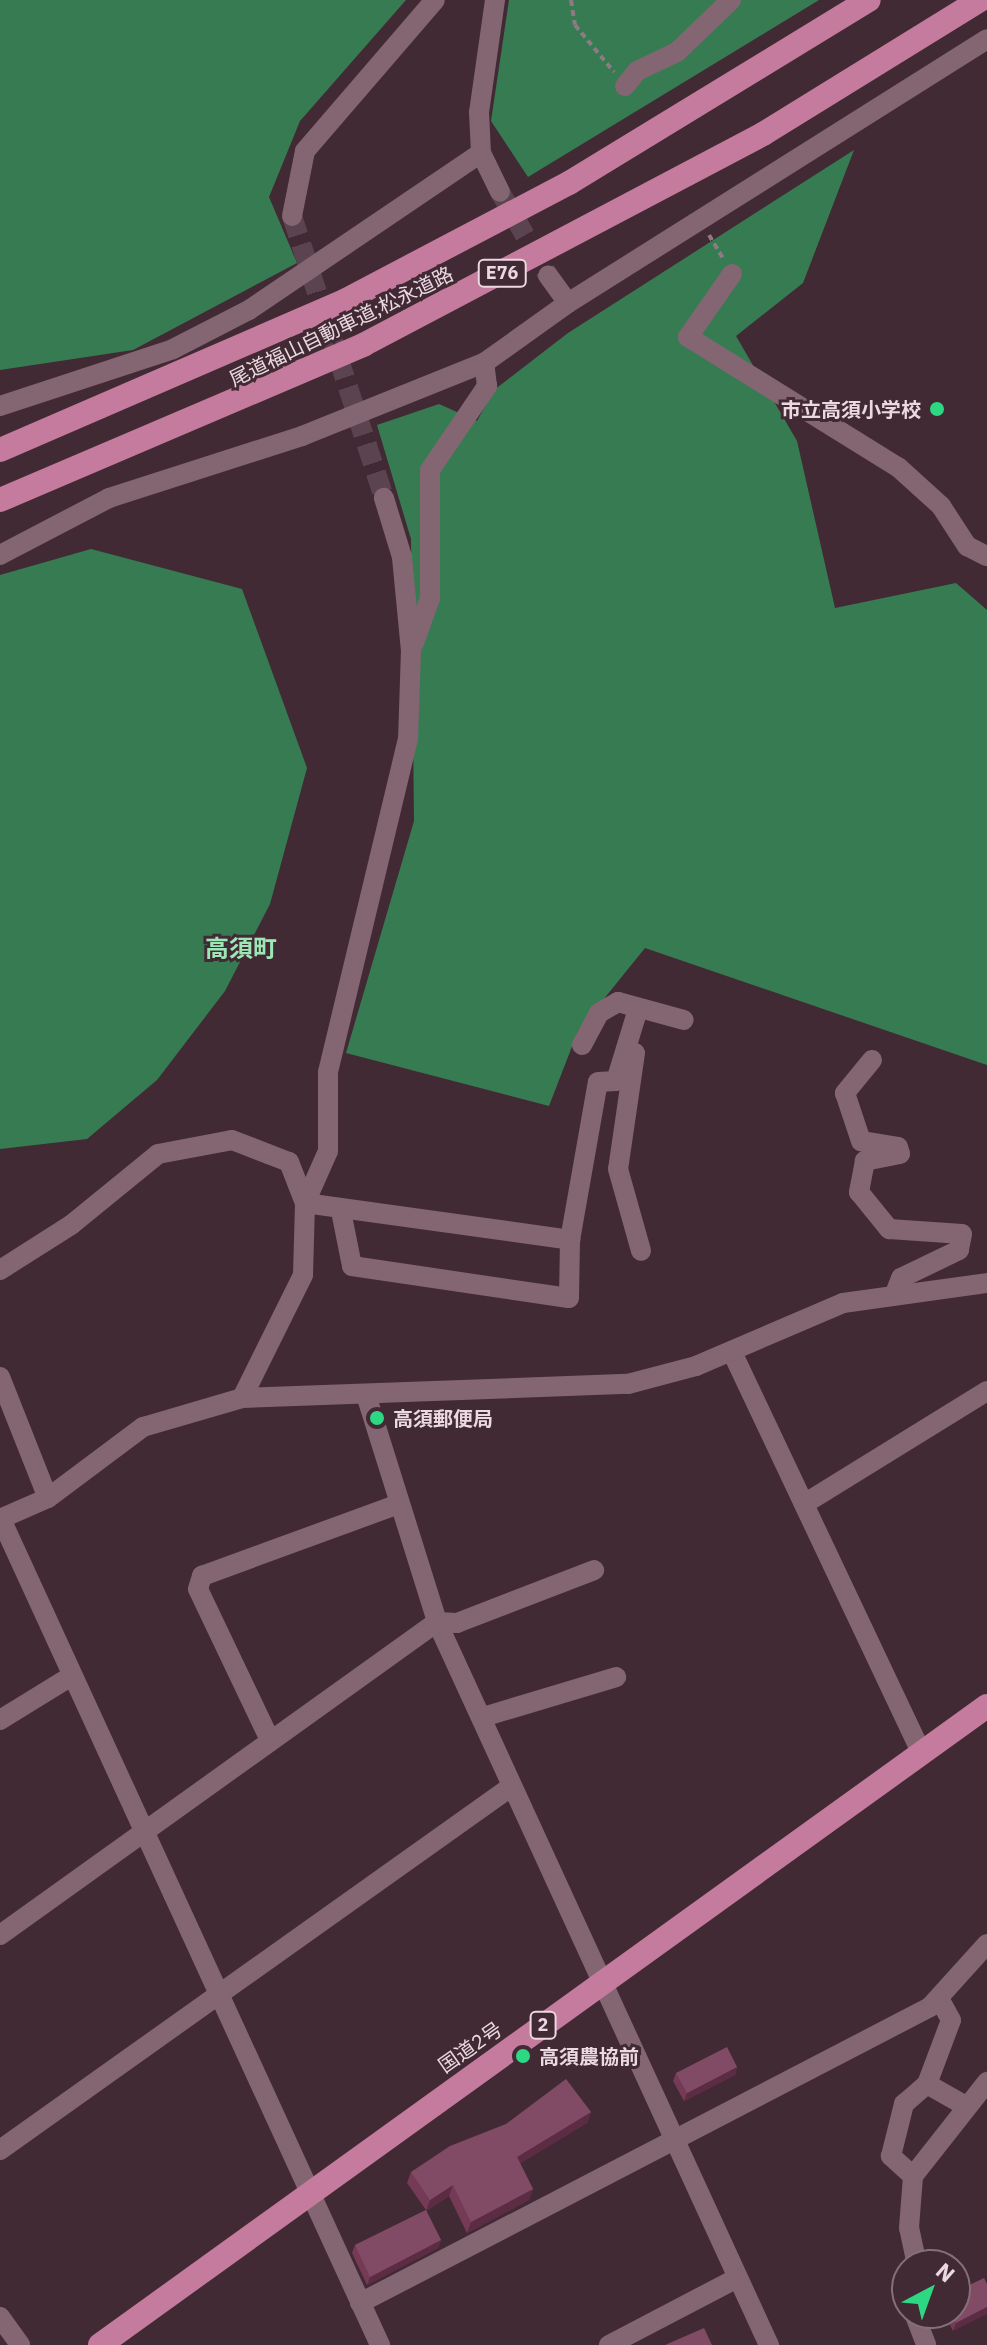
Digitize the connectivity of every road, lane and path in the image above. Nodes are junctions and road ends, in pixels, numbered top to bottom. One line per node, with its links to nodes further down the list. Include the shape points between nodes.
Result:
1 (435, 0): 11 (street, via 305,151)
2 (495, 0): 9 (street)
3 (571, 0): 8 (path, via 575,25)
4 (731, 0): 8 (street, via 677,52 637,71)
5 (869, 0): 17 (highway, 尾道福山自動車道;松永道路 / E76, via 569,183 346,300)
6 (980, 0): 19 (highway, 尾道福山自動車道;松永道路 / E76, via 763,134 363,345)
7 (987, 39): 14 (street)
8 (625, 86)
9 (481, 153): 10 (street); 16 (street, via 249,310 173,349)
10 (500, 192)
11 (292, 216)
12 (732, 274): 21 (street, via 688,337 898,467 941,506 967,546)
13 (548, 275): 14 (street)
14 (568, 303): 15 (street)
15 (484, 363): 20 (street, via 302,436 109,498); 22 (street, via 487,386 430,470 430,598)
16 (0, 406)
17 (0, 450)
18 (384, 498): 22 (street, via 402,557)
19 (0, 500)
20 (0, 555)
21 (987, 556)
22 (411, 651): 29 (street, via 408,740 395,815 354,951 328,1072 328,1151)
23 (642, 1011): 24 (street); 25 (street, via 618,1002 599,1013); 27 (street, via 616,1081 598,1082); 28 (street)
24 (684, 1020)
25 (582, 1045)
26 (872, 1060): 35 (street, via 845,1093 861,1141 898,1147 900,1154 865,1161 859,1192 889,1229 962,1234 959,1250 901,1278)
27 (582, 1165): 28 (street); 31 (street)
28 (618, 1169): 32 (street)
29 (305, 1203): 30 (street); 33 (street, via 289,1162 266,1150 232,1140 158,1154 71,1225); 39 (street, via 303,1275)
30 (341, 1211): 31 (street); 31 (street, via 352,1266 569,1298)
31 (570, 1240)
32 (641, 1251)
33 (0, 1270)
34 (987, 1283): 35 (street)
35 (895, 1294): 36 (street, via 801,1317)
36 (732, 1352): 40 (street, via 628,1384); 42 (street)
37 (0, 1377): 41 (street)
38 (987, 1391): 42 (street)
39 (242, 1398): 40 (street); 41 (street, via 143,1427)
40 (367, 1398): 43 (street)
41 (48, 1498): 44 (street)
42 (804, 1504): 53 (street)
43 (396, 1505): 46 (street); 52 (street, via 202,1576 198,1589)
44 (1, 1519): 47 (street)
45 (594, 1570): 46 (street, via 457,1623)
46 (437, 1622): 50 (street); 52 (street)
47 (70, 1677): 51 (street); 55 (street)
48 (616, 1677): 50 (street)
49 (986, 1708): 53 (highway, 国道2号 / 2)
50 (483, 1717): 54 (street)
51 (0, 1720)
52 (270, 1740): 55 (street)
53 (920, 1749): 58 (highway, 国道2号 / 2)
54 (512, 1786): 58 (street); 59 (street)
55 (141, 1831): 56 (street); 59 (street)
56 (0, 1935)
57 (987, 1944): 60 (street)
58 (605, 1981): 64 (street); 67 (highway, 国道2号 / 2)
59 (219, 1995): 65 (street); 67 (street)
60 (939, 1998): 62 (street, via 951,2020); 64 (street)
61 (987, 2082): 63 (street)
62 (927, 2084): 63 (street); 66 (street, via 904,2104 891,2156)
63 (964, 2105): 66 (street)
64 (677, 2141): 69 (street); 70 (street)
65 (0, 2150)
66 (913, 2176): 68 (street, via 909,2228)
67 (308, 2192): 70 (street); 73 (highway, 国道2号 / 2)
68 (914, 2249)
69 (737, 2278): 75 (street); 76 (street)
70 (360, 2303): 74 (street)
71 (0, 2317): 72 (street)
72 (20, 2345)
73 (100, 2345)
74 (380, 2345)
75 (609, 2345)
76 (769, 2345)

